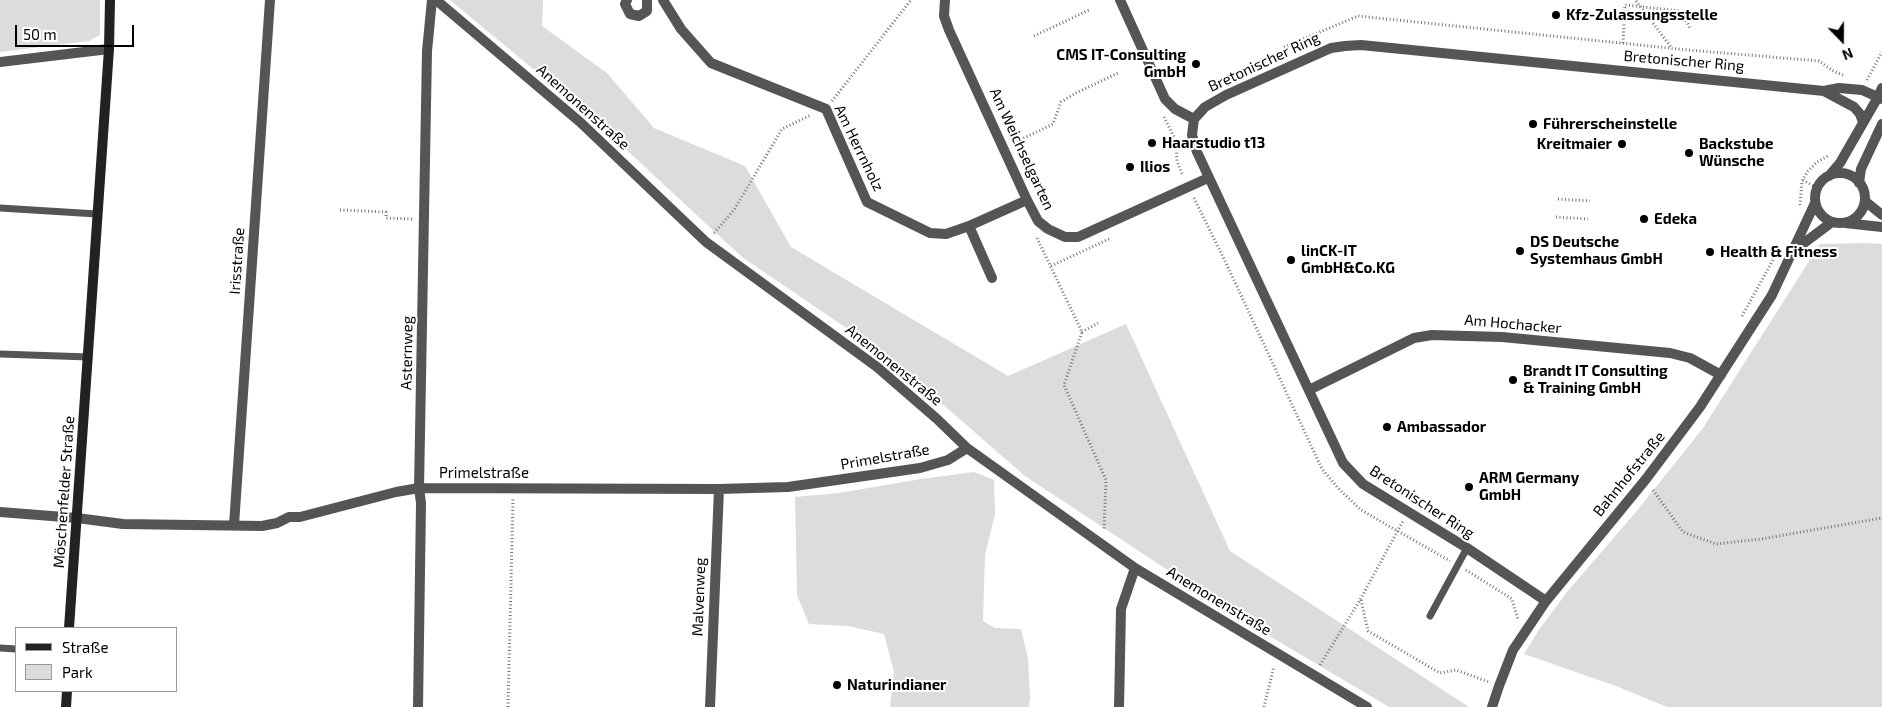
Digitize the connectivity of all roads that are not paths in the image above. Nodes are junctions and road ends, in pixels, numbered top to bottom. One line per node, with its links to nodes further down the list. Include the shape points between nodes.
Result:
1 (110, 0): 10 (street, Möschenfelder Straße)
2 (270, 0): 41 (street, Irisstraße)
3 (432, 0): 37 (street, Asternweg, via 427,51)
4 (436, 0): 36 (street, Anemonenstraße, via 580,122 706,242 877,367)
5 (627, 0): 6 (street, via 625,4 630,14 639,16 647,10)
6 (648, 0)
7 (663, 0): 28 (street, Am Herrnholz, via 681,29 711,64 826,109 867,202 930,233 946,234)
8 (945, 0): 20 (street, Am Weichselgarten, via 944,16)
9 (1120, 0): 14 (street, via 1165,99)
10 (109, 49): 11 (street); 24 (street, Möschenfelder Straße)
11 (0, 62)
12 (1824, 91): 13 (street, Bretonischer Ring, via 1839,88); 14 (street, Bretonischer Ring, via 1345,46 1331,48 1226,95 1205,107); 15 (street, Bretonischer Ring, via 1854,107)
13 (1881, 95): 15 (street)
14 (1194, 120): 18 (street, Bretonischer Ring, via 1192,135 1196,152)
15 (1864, 122): 17 (street)
16 (1882, 124): 19 (street, via 1861,169)
17 (1829, 176): 19 (street, via 1849,175); 22 (street, Bahnhofstraße, via 1817,188)
18 (1208, 178): 20 (street, Am Weichselgarten, via 1078,237 1065,237 1048,229 1038,221); 35 (street, Bretonischer Ring)
19 (1859, 183): 21 (street)
20 (1027, 200): 28 (street, Am Herrnholz)
21 (1865, 201): 25 (street); 27 (street, via 1859,215)
22 (1816, 203): 26 (street, via 1821,215); 30 (street, Bahnhofstraße)
23 (0, 208): 24 (lane)
24 (97, 214): 33 (street, Möschenfelder Straße)
25 (1882, 215)
26 (1832, 222): 27 (street); 30 (street, Bahnhofstraße, via 1804,243)
27 (1845, 223): 29 (street)
28 (969, 226): 31 (street)
29 (1882, 227)
30 (1790, 259): 34 (street, Bahnhofstraße)
31 (992, 278)
32 (0, 354): 33 (lane)
33 (88, 357): 40 (street, Möschenfelder Straße)
34 (1721, 375): 35 (street, Am Hochacker, via 1690,358 1670,352 1502,337 1432,335 1414,338); 44 (street, Bahnhofstraße, via 1646,479)
35 (1309, 390): 42 (street, Bretonischer Ring, via 1343,463 1364,484)
36 (967, 448): 38 (street, Primelstraße, via 948,460 920,468 788,487); 43 (street, Anemonenstraße)
37 (419, 488): 38 (street, Primelstraße); 41 (street, Primelstraße, via 289,517 277,523); 51 (street, Asternweg)
38 (719, 489): 52 (street, Malvenweg)
39 (0, 512): 40 (street, Primelstraße)
40 (78, 518): 41 (street, Primelstraße, via 123,524); 46 (street, Möschenfelder Straße)
41 (234, 525)
42 (1467, 548): 44 (street, Bretonischer Ring); 45 (lane)
43 (1135, 568): 53 (street, via 1121,609); 54 (street, Anemonenstraße)
44 (1546, 601): 55 (street, Bahnhofstraße, via 1513,650)
45 (1430, 616)
46 (69, 627)
47 (0, 648): 48 (lane)
48 (15, 649)
49 (67, 692): 50 (street)
50 (66, 707)
51 (418, 707)
52 (710, 707)
53 (1119, 707)
54 (1367, 707)
55 (1492, 707)

